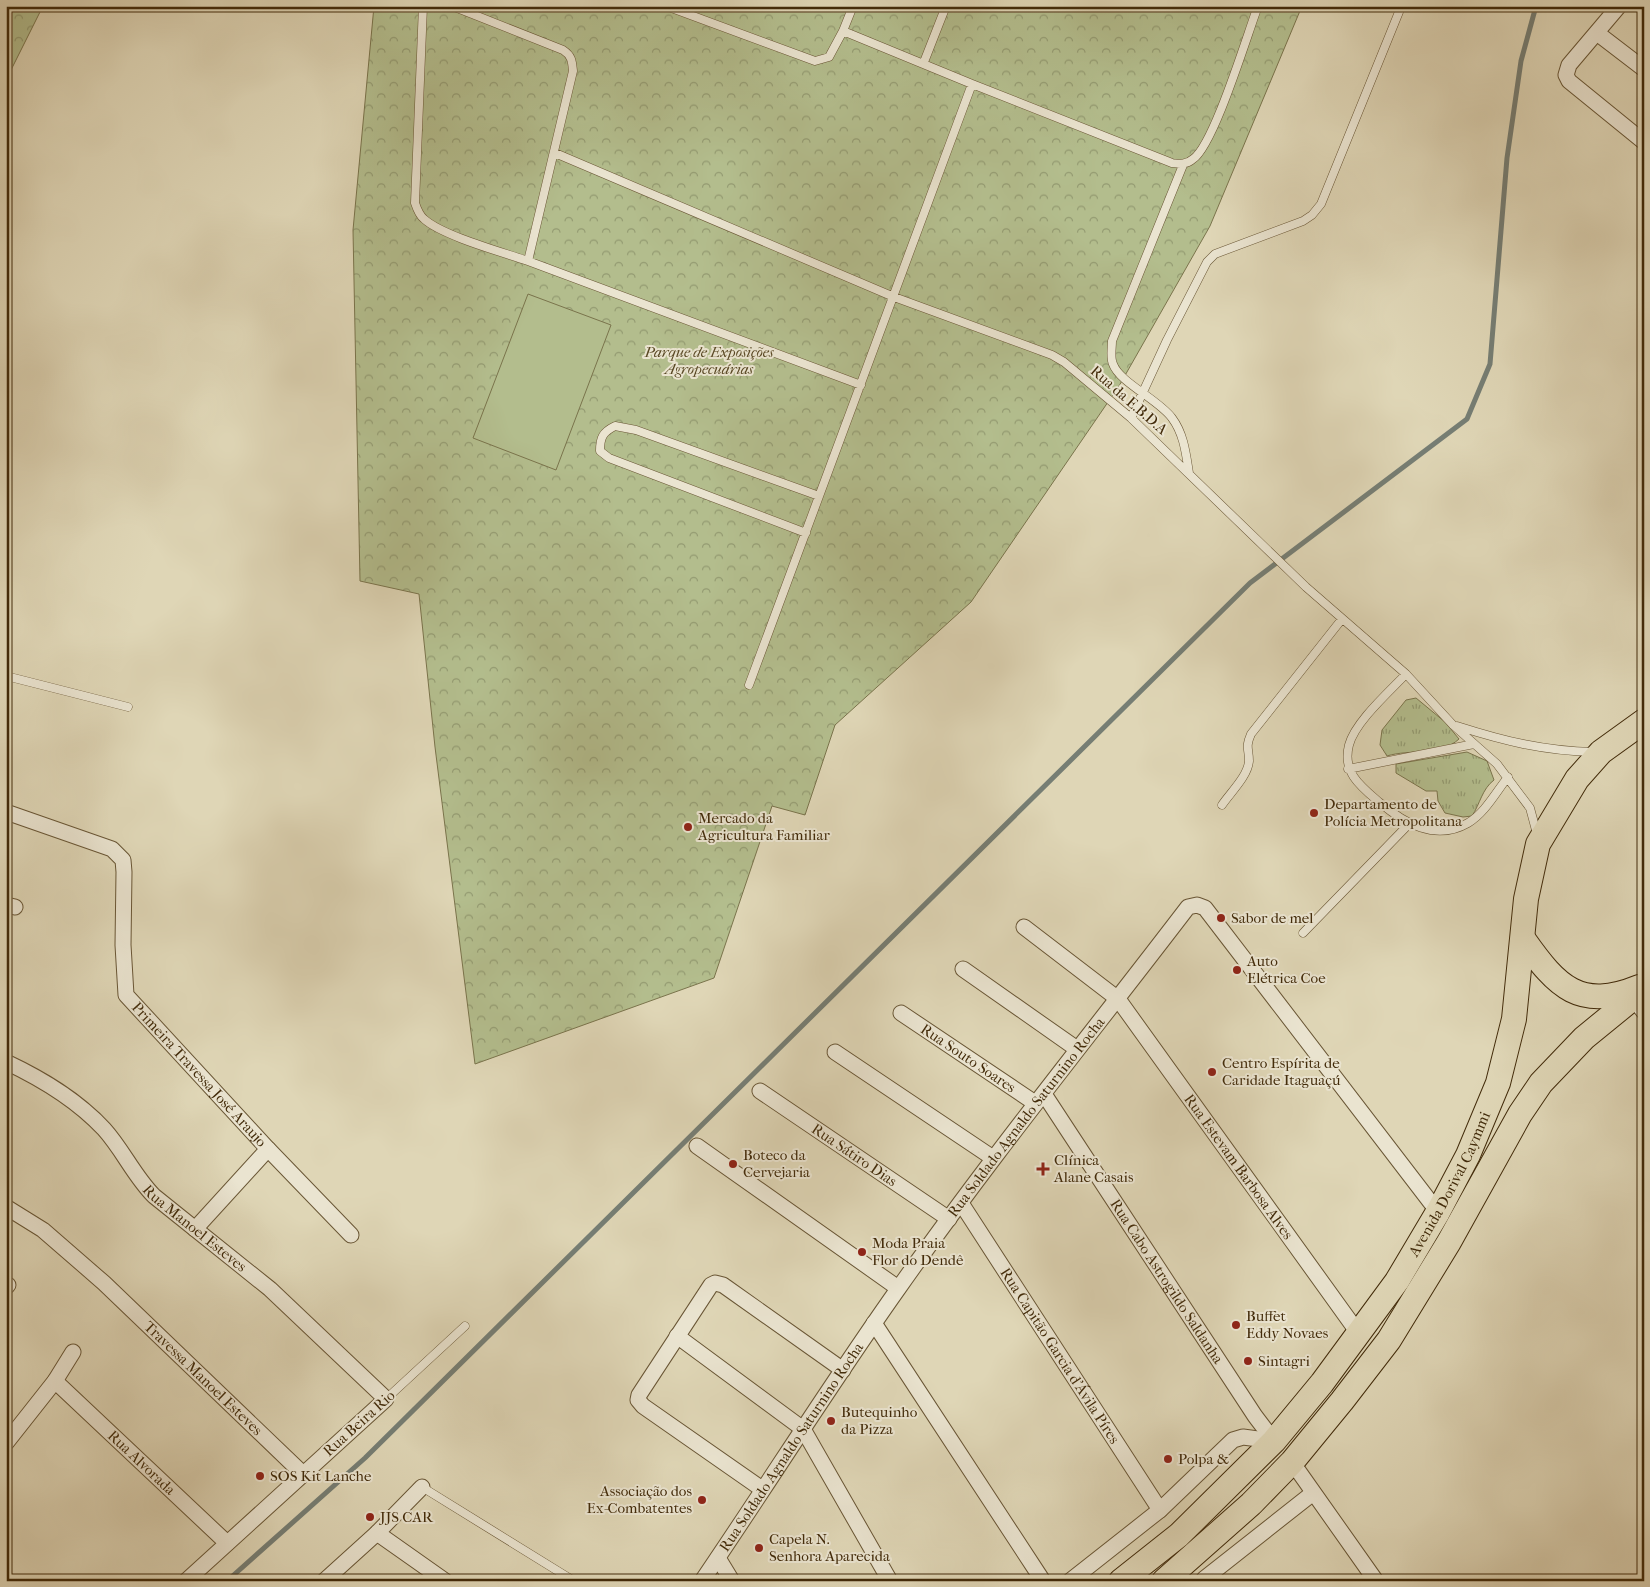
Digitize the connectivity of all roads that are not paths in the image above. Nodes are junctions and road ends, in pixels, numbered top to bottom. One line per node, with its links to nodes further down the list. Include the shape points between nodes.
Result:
1 (424, 6): 17 (lane, via 415,202 418,212 439,229)
2 (452, 6): 15 (lane, via 570,55 573,71)
3 (666, 6): 9 (lane, via 815,61 829,57)
4 (853, 6): 9 (lane)
5 (946, 6): 11 (lane)
6 (1258, 6): 16 (lane, via 1209,139 1194,159)
7 (1619, 6): 10 (street)
8 (1401, 7): 20 (lane, via 1320,204 1303,221 1215,254 1207,262)
9 (843, 31): 11 (lane)
10 (1597, 33): 12 (street); 14 (street, via 1569,65 1567,78)
11 (924, 62): 13 (lane)
12 (1644, 69)
13 (972, 84): 16 (lane); 18 (lane)
14 (1644, 142)
15 (554, 153): 17 (lane); 18 (lane, Rua da E.B.D.A)
16 (1182, 165): 20 (lane, via 1112,341 1112,363 1118,374)
17 (528, 261): 19 (lane)
18 (894, 297): 19 (lane); 21 (lane, Rua da E.B.D.A, via 1052,355)
19 (861, 385): 23 (lane)
20 (1144, 392): 21 (lane); 22 (lane, via 1172,418 1177,427)
21 (1131, 418): 22 (lane, Rua da E.B.D.A)
22 (1189, 474): 25 (lane, Rua da E.B.D.A)
23 (819, 496): 24 (lane); 24 (lane, via 636,430 615,426 604,431 600,441 600,451 609,458)
24 (806, 533): 28 (lane)
25 (1342, 619): 26 (lane, Rua da E.B.D.A); 37 (lane, via 1251,734 1246,747 1249,762 1245,773)
26 (1406, 674): 31 (lane, Rua da E.B.D.A); 35 (lane, via 1351,738)
27 (6, 676): 29 (lane)
28 (749, 685)
29 (128, 707)
30 (1644, 721): 34 (main road, Avenida Dorival Caymmi)
31 (1454, 725): 33 (lane, Rua da E.B.D.A); 34 (lane, via 1505,742 1546,750)
32 (1644, 742): 34 (main road)
33 (1474, 744): 35 (lane); 36 (lane, Rua da E.B.D.A)
34 (1601, 752): 40 (main road, Avenida Dorival Caymmi, via 1577,779)
35 (1348, 769): 39 (lane, via 1358,784)
36 (1508, 777): 39 (lane, via 1482,812 1468,823 1442,830 1425,830); 40 (lane, Rua da E.B.D.A, via 1530,808)
37 (1222, 804)
38 (6, 812): 54 (street, Primeira Travessa José Araujo, via 118,853 123,860 124,872 126,995)
39 (1409, 824): 42 (lane)
40 (1538, 844): 43 (main road, Avenida Dorival Caymmi, via 1526,899)
41 (1024, 928): 46 (street, Rua Estevam Barbosa Alves)
42 (1302, 933)
43 (1524, 940): 45 (main road, via 1543,967 1566,988 1583,996); 58 (main road, Avenida Dorival Caymmi, via 1514,1019 1498,1083 1468,1155)
44 (963, 969): 48 (street)
45 (1641, 996): 74 (main road, Avenida Dorival Caymmi, via 1584,1038 1541,1083 1388,1340)
46 (1118, 998): 48 (street, Rua Soldado Agnaldo Saturnino Rocha); 58 (street, Rua Soldado Agnaldo Saturnino Rocha, via 1188,906 1205,908); 65 (street, Rua Estevam Barbosa Alves)
47 (901, 1013): 52 (street, Rua Souto Soares)
48 (1077, 1048): 52 (street, Rua Soldado Agnaldo Saturnino Rocha)
49 (835, 1052): 55 (street)
50 (6, 1062): 60 (street, Rua Manoel Esteves, via 66,1095 84,1109 110,1136 144,1186)
51 (760, 1091): 59 (street, Rua Sátiro Dias)
52 (1040, 1099): 55 (street, Rua Soldado Agnaldo Saturnino Rocha); 73 (street, Rua Cabo Astrogildo Saldanha)
53 (697, 1146): 62 (street)
54 (268, 1149): 60 (street); 61 (street, Primeira Travessa José Araujo)
55 (993, 1158): 56 (street, Rua Soldado Agnaldo Saturnino Rocha)
56 (961, 1203): 59 (street, Rua Soldado Agnaldo Saturnino Rocha); 79 (street, Rua Capitão Garcia d'Ávila Píres)
57 (6, 1207): 75 (street, Travessa Manoel Esteves, via 43,1230 104,1283)
58 (1438, 1212): 65 (main road, Avenida Dorival Caymmi, via 1397,1281)
59 (949, 1219): 62 (street, Rua Soldado Agnaldo Saturnino Rocha)
60 (195, 1229): 70 (street, Rua Manoel Esteves, via 270,1289)
61 (351, 1235)
62 (898, 1288): 63 (street, Rua Soldado Agnaldo Saturnino Rocha)
63 (874, 1323): 68 (street, Rua Soldado Agnaldo Saturnino Rocha); 92 (street)
64 (465, 1326): 70 (lane, Rua Beira Rio)
65 (1359, 1334): 73 (main road, Avenida Dorival Caymmi)
66 (677, 1336): 68 (street, via 715,1283 723,1285); 71 (street); 77 (street, via 638,1400)
67 (73, 1352): 69 (street)
68 (843, 1370): 71 (street, Rua Soldado Agnaldo Saturnino Rocha)
69 (55, 1381): 72 (street); 81 (street, Rua Alvorada)
70 (386, 1399): 75 (street, Rua Beira Rio)
71 (803, 1430): 77 (street, Rua Soldado Agnaldo Saturnino Rocha); 91 (street)
72 (7, 1440)
73 (1274, 1441): 79 (street, via 1243,1437 1233,1440); 94 (main road, Avenida Dorival Caymmi, via 1179,1535)
74 (1292, 1462): 78 (street); 83 (main road, Avenida Dorival Caymmi)
75 (303, 1474): 81 (street, Rua Beira Rio)
76 (422, 1487): 80 (street); 88 (lane)
77 (762, 1489): 82 (street, Rua Soldado Agnaldo Saturnino Rocha)
78 (1313, 1493): 84 (street); 96 (street)
79 (1160, 1510): 93 (street)
80 (377, 1533): 86 (street); 87 (street)
81 (227, 1543): 85 (street, Rua Beira Rio)
82 (718, 1558): 89 (street, Rua Soldado Agnaldo Saturnino Rocha); 90 (street)
83 (1189, 1559): 84 (street); 95 (main road, Avenida Dorival Caymmi)
84 (1205, 1580)
85 (186, 1581)
86 (324, 1581)
87 (445, 1581)
88 (574, 1581)
89 (702, 1581)
90 (732, 1581)
91 (890, 1581)
92 (1043, 1581)
93 (1070, 1581)
94 (1121, 1581)
95 (1164, 1581)
96 (1376, 1581)

